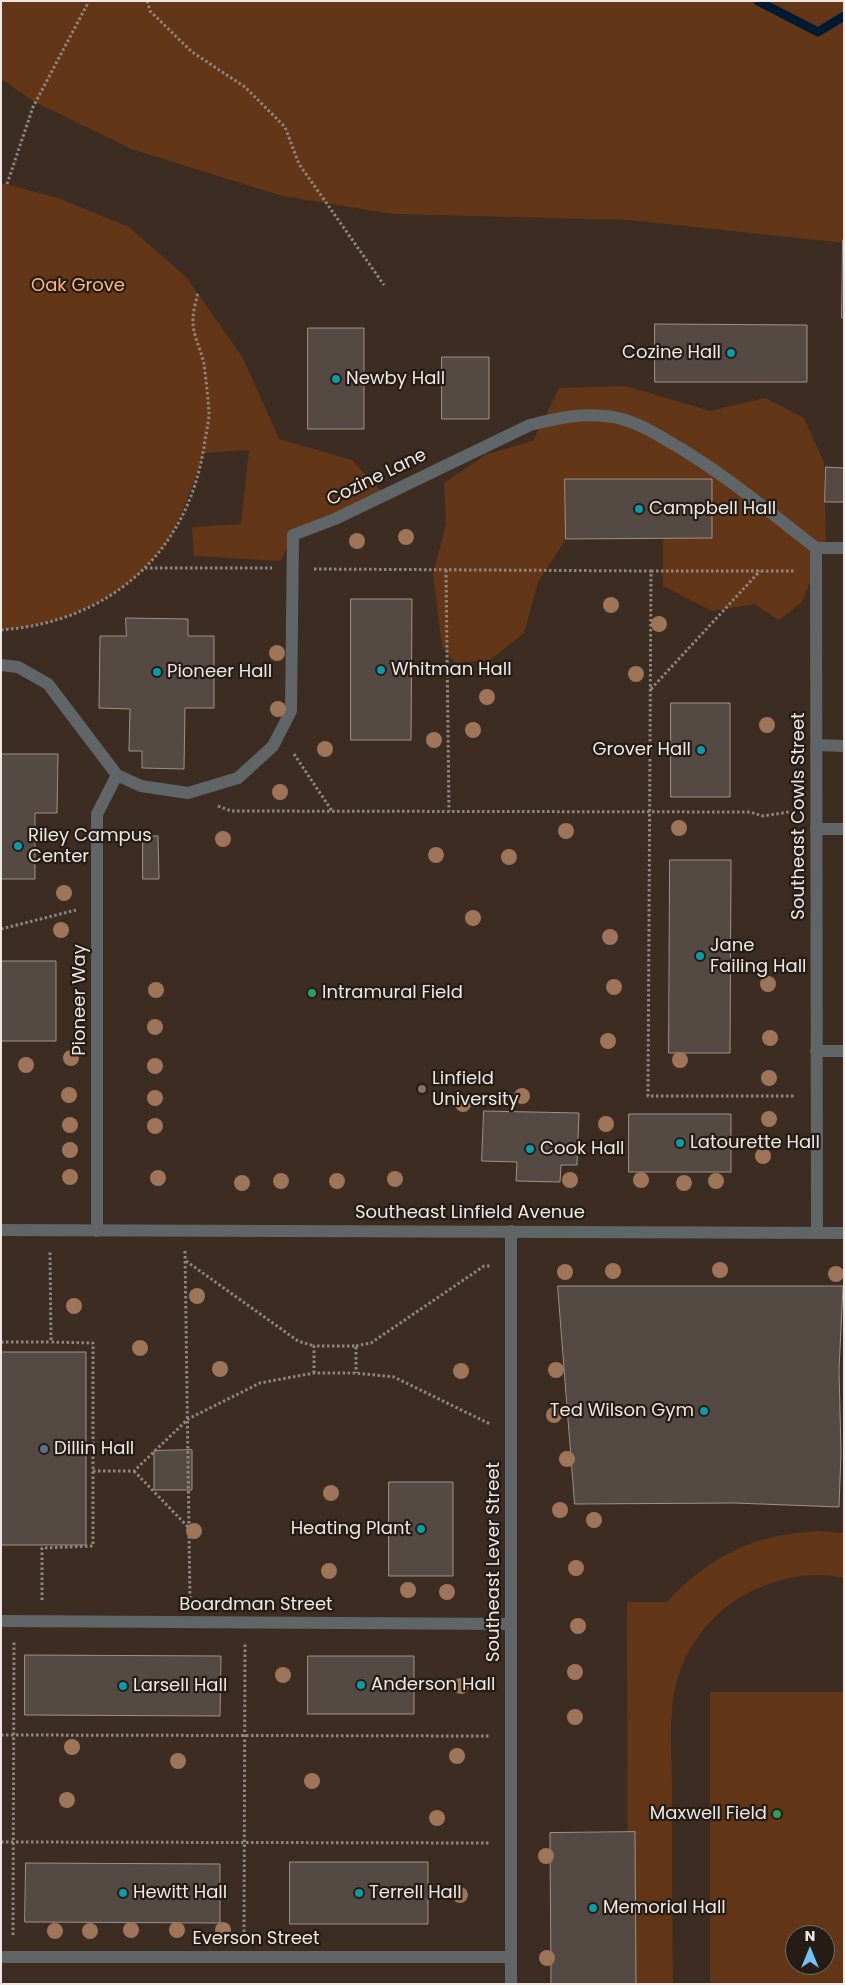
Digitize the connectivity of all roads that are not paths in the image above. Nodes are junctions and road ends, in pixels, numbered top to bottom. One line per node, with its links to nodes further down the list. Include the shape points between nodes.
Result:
1 (816, 548): 2 (street); 4 (street, Southeast Cowls Street); 6 (street, Cozine Lane, via 700,459 651,431 614,417 585,414 530,425 335,519 294,535 291,711 273,746 238,778 188,793 141,786)
2 (844, 548)
3 (1, 665): 6 (street, via 18,667 48,684)
4 (816, 745): 5 (street); 7 (street, Southeast Cowls Street)
5 (844, 746)
6 (117, 774): 12 (street, Pioneer Way, via 97,814)
7 (816, 829): 8 (street); 9 (street, Southeast Cowls Street)
8 (844, 829)
9 (816, 1051): 10 (street); 14 (street, Southeast Cowls Street)
10 (844, 1051)
11 (1, 1230): 12 (street, Southeast Linfield Avenue)
12 (97, 1231): 13 (street, Southeast Linfield Avenue)
13 (511, 1231): 14 (street, Southeast Linfield Avenue); 17 (street, Southeast Lever Street)
14 (816, 1233): 15 (street, Southeast Linfield Avenue)
15 (844, 1233)
16 (8, 1621): 17 (street, Boardman Street)
17 (511, 1624): 19 (street, Southeast Lever Street)
18 (7, 1957): 19 (street, Everson Street)
19 (511, 1957): 20 (street, Southeast Lever Street)
20 (511, 1984)

